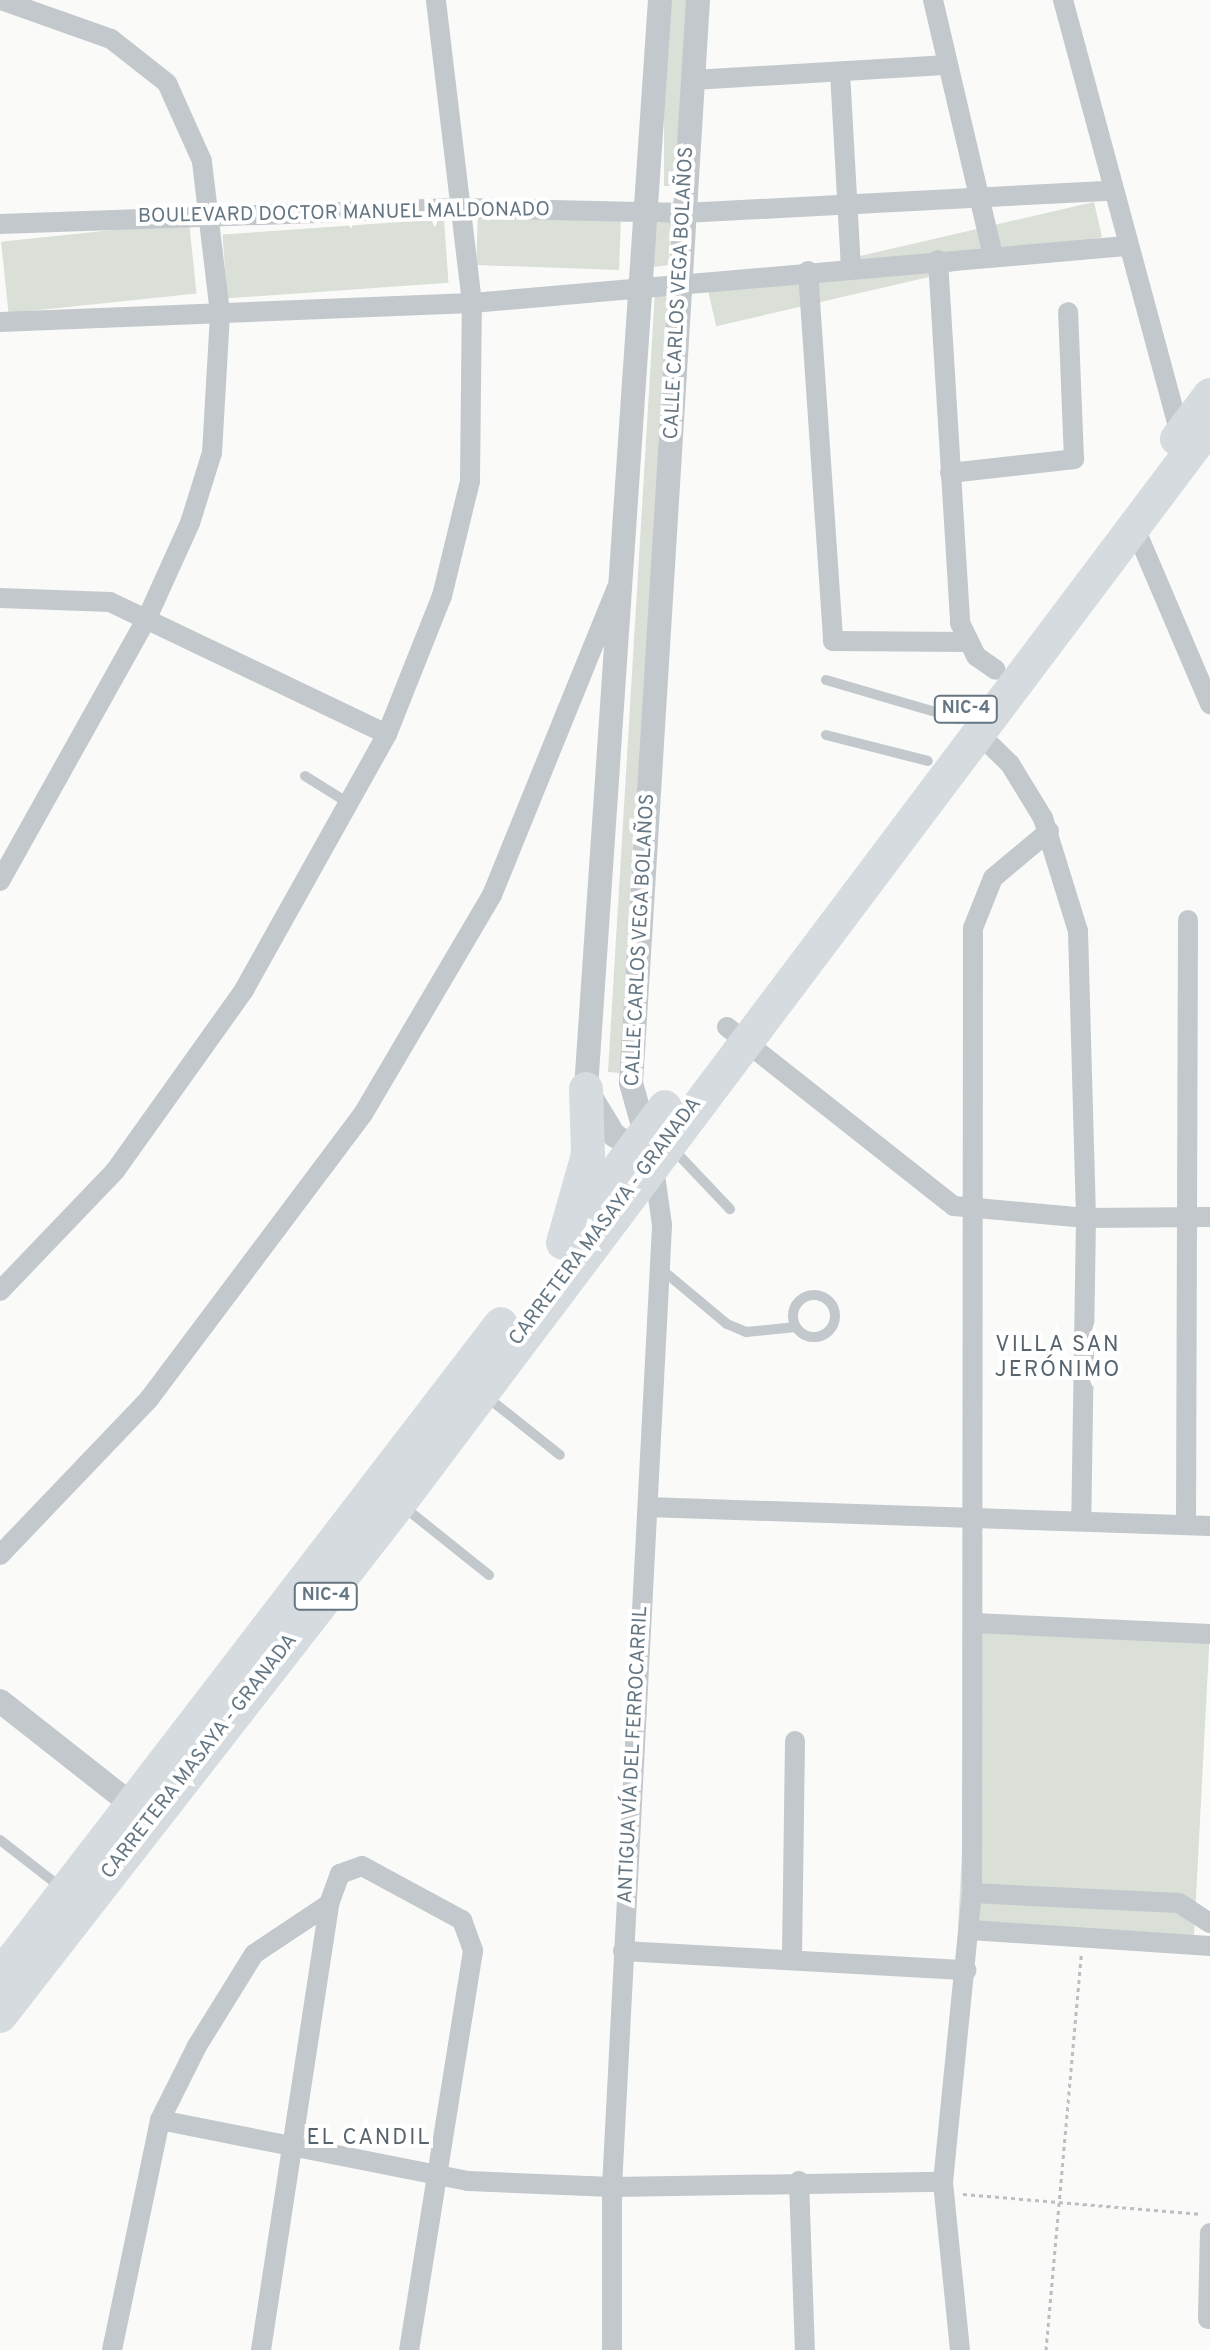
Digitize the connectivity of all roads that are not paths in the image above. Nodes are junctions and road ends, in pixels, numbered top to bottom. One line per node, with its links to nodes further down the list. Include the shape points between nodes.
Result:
1 (1, 0): 16 (street, via 111,39 167,83 193,130)
2 (436, 0): 13 (street)
3 (660, 0): 14 (street, CALLE CARLOS VEGA BOLAÑOS)
4 (698, 0): 9 (street, CALLE CARLOS VEGA BOLAÑOS)
5 (933, 0): 7 (street)
6 (1063, 0): 10 (street)
7 (948, 65): 8 (street); 11 (street)
8 (840, 72): 9 (street); 12 (street)
9 (693, 80): 15 (street, CALLE CARLOS VEGA BOLAÑOS)
10 (1110, 191): 11 (street, BOULEVARD DOCTOR MANUEL MALDONADO); 18 (street)
11 (980, 199): 12 (street, BOULEVARD DOCTOR MANUEL MALDONADO); 19 (street)
12 (849, 207): 15 (street, BOULEVARD DOCTOR MANUEL MALDONADO); 21 (street)
13 (463, 208): 14 (street, BOULEVARD DOCTOR MANUEL MALDONADO); 16 (street, BOULEVARD DOCTOR MANUEL MALDONADO); 25 (street)
14 (647, 213): 15 (street, BOULEVARD DOCTOR MANUEL MALDONADO); 24 (street, CALLE CARLOS VEGA BOLAÑOS)
15 (684, 213): 23 (street, CALLE CARLOS VEGA BOLAÑOS)
16 (205, 214): 17 (street, BOULEVARD DOCTOR MANUEL MALDONADO); 27 (street)
17 (0, 224)
18 (1126, 246): 19 (street); 30 (street)
19 (993, 256): 20 (street)
20 (938, 260): 21 (street); 31 (street)
21 (851, 266): 22 (street)
22 (808, 271): 23 (street); 36 (street, via 833,641)
23 (681, 283): 24 (street); 51 (street, CALLE CARLOS VEGA BOLAÑOS, via 631,1083 634,1110)
24 (642, 286): 25 (street); 33 (street, CALLE CARLOS VEGA BOLAÑOS)
25 (472, 303): 27 (street); 41 (street, via 463,519 421,656)
26 (1068, 312): 31 (street, via 1074,459)
27 (220, 313): 28 (street); 35 (street, via 212,453)
28 (0, 322)
29 (1210, 395): 30 (highway, CARRETERA MASAYA - GRANADA / NIC-4)
30 (1195, 430): 32 (highway, CARRETERA MASAYA - GRANADA / NIC-4); 37 (highway, CARRETERA MASAYA - GRANADA / NIC-4)
31 (950, 473): 36 (street)
32 (1134, 526): 39 (street); 40 (highway, CARRETERA MASAYA - GRANADA / NIC-4)
33 (625, 569): 50 (street, CALLE CARLOS VEGA BOLAÑOS); 69 (street, via 492,895 363,1114 149,1399)
34 (0, 598): 35 (street, via 70,597)
35 (148, 616): 41 (street); 47 (street)
36 (967, 642): 37 (street)
37 (996, 670): 40 (highway, CARRETERA MASAYA - GRANADA / NIC-4)
38 (826, 680): 40 (lane)
39 (1210, 704)
40 (968, 725): 43 (highway, CARRETERA MASAYA - GRANADA / NIC-4); 46 (street, via 1010,764); 49 (highway, CARRETERA MASAYA - GRANADA / NIC-4)
41 (387, 734): 45 (street)
42 (826, 735): 43 (lane)
43 (928, 761): 49 (highway, CARRETERA MASAYA - GRANADA / NIC-4)
44 (305, 776): 45 (lane)
45 (350, 804): 59 (street, via 168,1104 68,1227)
46 (1049, 831): 53 (street, via 993,878 973,928); 55 (street, via 1078,931)
47 (0, 881)
48 (1188, 920): 56 (street)
49 (735, 1033): 51 (highway, CARRETERA MASAYA - GRANADA / NIC-4); 53 (street, via 925,1189)
50 (586, 1089): 51 (street, via 596,1115); 57 (highway, via 588,1155)
51 (649, 1146): 52 (lane); 57 (highway, CARRETERA MASAYA - GRANADA / NIC-4); 58 (street, ANTIGUA VÍA DEL FERROCARRIL); 61 (highway, CARRETERA MASAYA - GRANADA / NIC-4)
52 (730, 1209)
53 (977, 1211): 55 (street); 65 (street)
54 (1210, 1217): 56 (street)
55 (1086, 1218): 56 (street); 66 (street)
56 (1185, 1218): 67 (street)
57 (563, 1243): 75 (highway, CARRETERA MASAYA - GRANADA / NIC-4)
58 (660, 1268): 60 (lane, via 727,1324 746,1332); 64 (street, ANTIGUA VÍA DEL FERROCARRIL)
59 (0, 1291)
60 (796, 1327): 60 (lane, via 805,1335 827,1333 835,1311 829,1301 806,1296 793,1316)
61 (480, 1391): 62 (lane); 63 (highway, CARRETERA MASAYA - GRANADA / NIC-4)
62 (560, 1455)
63 (399, 1504): 70 (lane); 87 (highway, CARRETERA MASAYA - GRANADA / NIC-4)
64 (648, 1507): 65 (street); 83 (street, ANTIGUA VÍA DEL FERROCARRIL)
65 (974, 1520): 66 (street); 71 (street)
66 (1081, 1521): 67 (street)
67 (1186, 1524): 68 (street)
68 (1210, 1526)
69 (0, 1555)
70 (489, 1575)
71 (974, 1623): 72 (street); 78 (street)
72 (1210, 1634)
73 (0, 1701): 75 (street)
74 (795, 1741): 84 (street)
75 (132, 1805): 77 (highway, CARRETERA MASAYA - GRANADA / NIC-4)
76 (0, 1840): 77 (lane)
77 (65, 1890): 86 (highway, CARRETERA MASAYA - GRANADA / NIC-4)
78 (972, 1893): 80 (street, via 1179,1903); 81 (street)
79 (329, 1904): 88 (street, via 254,1954); 89 (street); 90 (street, via 340,1874 362,1866 462,1920 471,1932)
80 (1210, 1923)
81 (970, 1930): 82 (street); 85 (street)
82 (1210, 1946)
83 (623, 1951): 84 (street); 92 (street, ANTIGUA VÍA DEL FERROCARRIL)
84 (792, 1956): 85 (street)
85 (966, 1970): 93 (street)
86 (0, 1976)
87 (0, 2016)
88 (160, 2120): 89 (street); 96 (street)
89 (291, 2146): 90 (street); 97 (street)
90 (436, 2175): 92 (street); 98 (street)
91 (799, 2181): 92 (street); 93 (street); 100 (street)
92 (612, 2187): 99 (street, ANTIGUA VÍA DEL FERROCARRIL)
93 (943, 2188): 101 (street)
94 (1210, 2233): 95 (street)
95 (1208, 2319)
96 (112, 2350)
97 (261, 2350)
98 (409, 2350)
99 (612, 2350)
100 (805, 2350)
101 (960, 2350)

